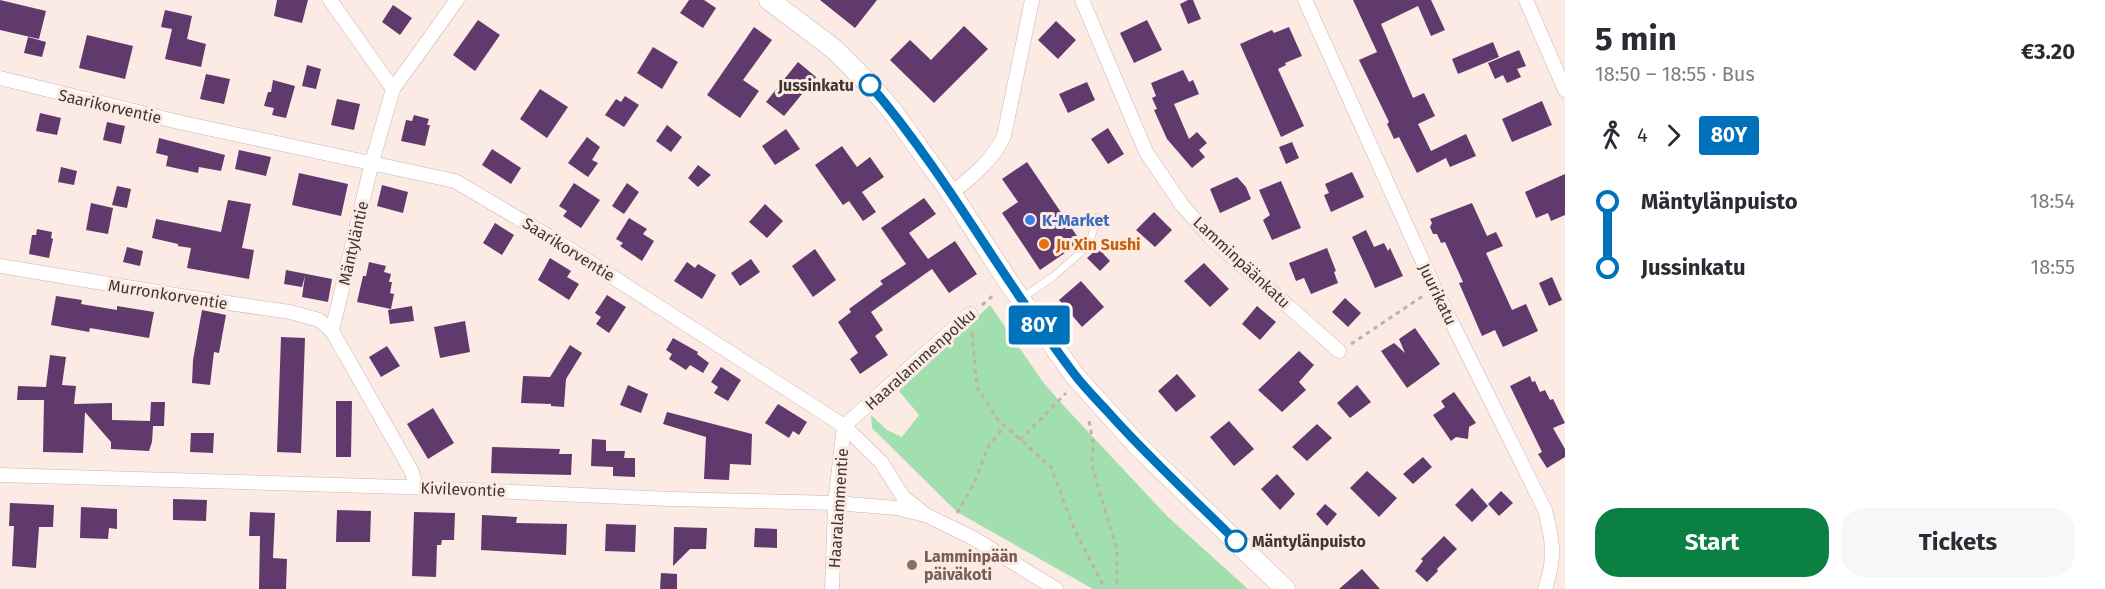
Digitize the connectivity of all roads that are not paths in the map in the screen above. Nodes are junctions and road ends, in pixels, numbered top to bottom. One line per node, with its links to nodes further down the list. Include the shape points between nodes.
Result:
1 (330, 0): 9 (street)
2 (457, 0): 9 (street, Mäntyläntie)
3 (769, 0): 12 (main road, via 847,60 893,112)
4 (1032, 0): 12 (street, via 1004,136 972,177)
5 (1082, 0): 18 (street, Lamminpäänkatu, via 1146,152 1182,205 1211,238)
6 (1305, 0): 27 (street, Juurikatu, via 1434,289 1545,510 1554,547)
7 (1526, 0): 10 (street)
8 (0, 78): 11 (street, Saarikorventie, via 183,123)
9 (393, 88): 11 (street, Mäntyläntie)
10 (1565, 90)
11 (372, 162): 17 (street, Mäntyläntie); 19 (street, Saarikorventie, via 455,181 560,243)
12 (951, 193): 15 (main road)
13 (1097, 217): 15 (lane, via 1089,245)
14 (0, 266): 17 (street, Murronkorventie, via 290,312 319,320)
15 (1021, 299): 26 (main road, via 1075,375 1137,445)
16 (970, 314): 19 (street, Haaralammenpolku)
17 (332, 331): 21 (street, via 412,472)
18 (1339, 351)
19 (844, 426): 22 (street, Haaralammentie); 23 (street, Saarikorventie, via 881,462 903,497)
20 (0, 476): 21 (street, Kivilevontie)
21 (416, 487): 22 (street, Kivilevontie)
22 (835, 503): 23 (street, Kivilevontie, via 897,508); 24 (street, Haaralammentie)
23 (926, 515): 25 (street, Saarikorventie, via 973,538)
24 (832, 589)
25 (1056, 589)
26 (1285, 589)
27 (1545, 589)

